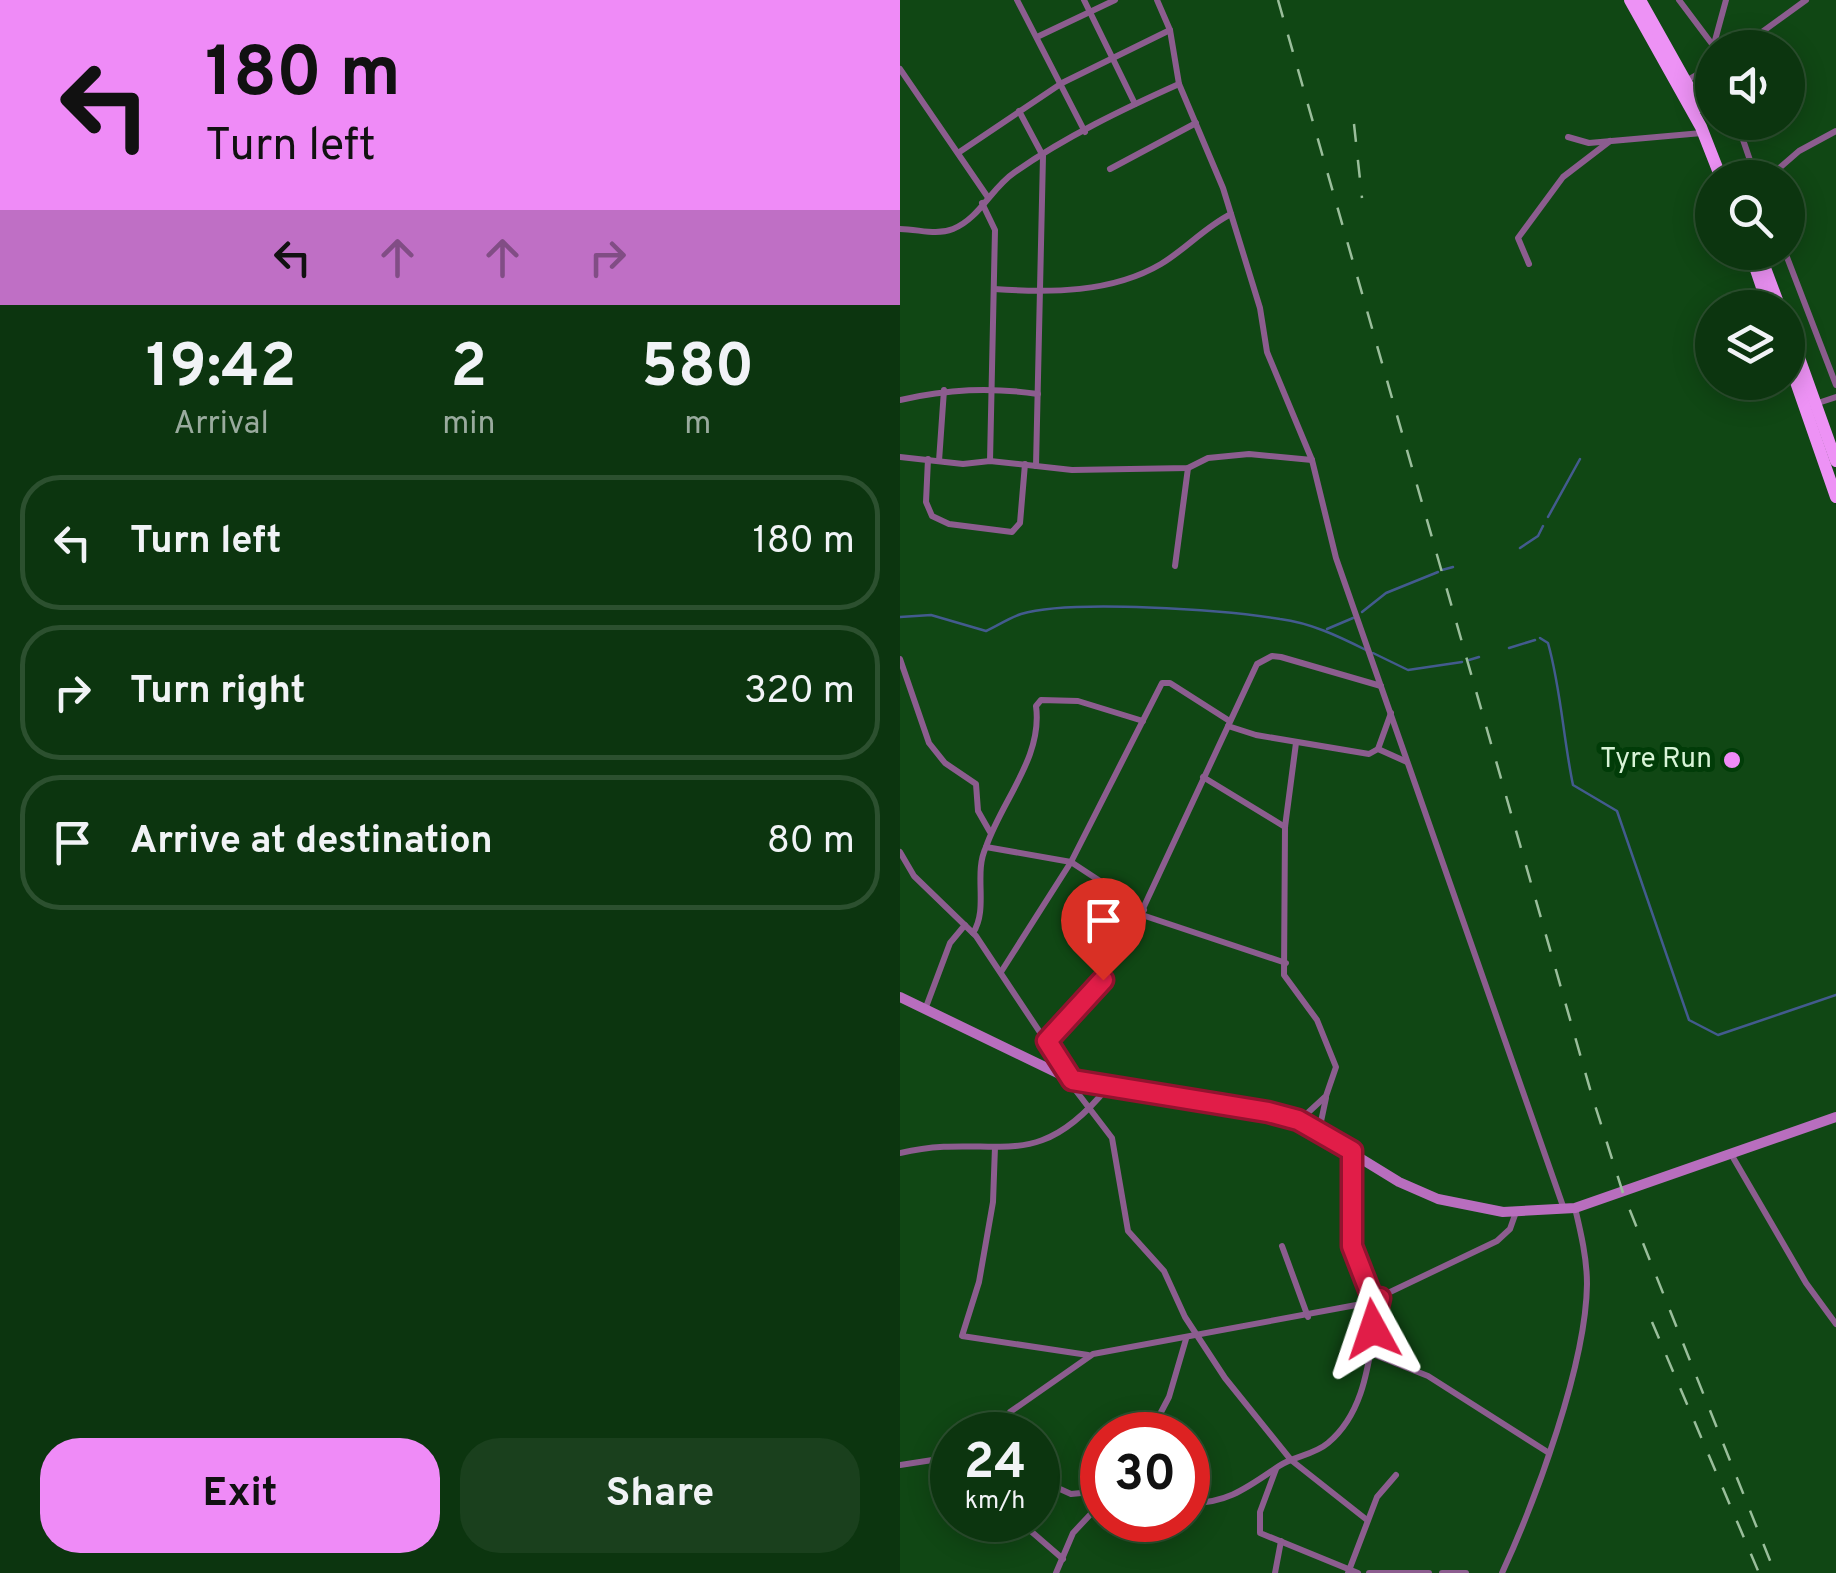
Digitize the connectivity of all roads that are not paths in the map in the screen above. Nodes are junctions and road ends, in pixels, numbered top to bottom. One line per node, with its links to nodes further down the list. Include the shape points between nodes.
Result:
1 (1017, 0): 15 (street)
2 (1084, 0): 10 (street)
3 (1115, 0): 10 (street)
4 (1157, 0): 11 (street)
5 (1630, 0): 20 (highway)
6 (1640, 0): 20 (highway)
7 (1679, 0): 12 (street)
8 (1726, 0): 13 (street)
9 (1806, 0): 14 (street)
10 (1089, 11): 15 (street); 16 (street)
11 (1170, 30): 16 (street); 22 (street)
12 (1702, 30)
13 (1718, 30)
14 (1765, 30)
15 (1037, 37): 21 (street)
16 (1112, 58): 21 (street); 24 (street)
17 (900, 69): 19 (street)
18 (1695, 75): 20 (street)
19 (908, 82): 23 (street); 33 (street)
20 (1683, 82): 26 (highway); 35 (highway)
21 (1062, 83): 25 (street); 28 (street)
22 (1179, 84): 24 (street); 27 (street)
23 (900, 88)
24 (1135, 104): 28 (street)
25 (1019, 111): 33 (street); 34 (street)
26 (1695, 113)
27 (1196, 123): 37 (street); 39 (street)
28 (1085, 132): 34 (street)
29 (1836, 132): 36 (street)
30 (1695, 134): 32 (street)
31 (1568, 137): 32 (street)
32 (1610, 141): 41 (street, via 1564,177 1522,231 1518,238)
33 (958, 152): 38 (street)
34 (1043, 156): 38 (street); 44 (street)
35 (1720, 160)
36 (1788, 160)
37 (1110, 169)
38 (985, 200): 40 (street, via 956,228); 43 (street, via 995,230)
39 (1231, 214): 44 (street, via 1140,274); 56 (street, via 1268,352)
40 (900, 229)
41 (1528, 264)
42 (1792, 270): 46 (street)
43 (994, 289): 44 (street); 47 (street)
44 (1040, 292): 49 (street)
45 (1805, 373): 53 (highway)
46 (1836, 386)
47 (993, 388): 48 (street); 49 (street); 58 (street)
48 (944, 390): 51 (street); 57 (street)
49 (1038, 394): 61 (street)
50 (1836, 396): 53 (street)
51 (900, 400)
52 (1802, 400): 63 (highway)
53 (1816, 403): 59 (highway)
54 (900, 458): 55 (street)
55 (928, 459): 57 (street); 60 (street, via 926,502 932,516 1012,532 1020,523)
56 (1312, 460): 62 (street, via 1250,454 1208,458); 66 (street, via 1336,558)
57 (939, 461): 58 (street)
58 (990, 461): 60 (street)
59 (1836, 461)
60 (1025, 464): 61 (street)
61 (1036, 466): 62 (street)
62 (1188, 468): 64 (street)
63 (1836, 498)
64 (1175, 566)
65 (900, 659): 75 (street, via 929,743 976,784 978,811)
66 (1380, 686): 67 (street); 69 (street, via 1272,656 1254,667)
67 (1390, 714): 71 (street); 72 (street)
68 (1144, 721): 69 (street, via 1167,682); 75 (street, via 1078,701 1042,700 1028,761); 78 (street)
69 (1228, 723): 70 (street); 73 (street)
70 (1296, 743): 71 (street, via 1369,754); 74 (street)
71 (1378, 749): 72 (street)
72 (1408, 763): 98 (street)
73 (1203, 777): 74 (street); 79 (street)
74 (1285, 827): 82 (street)
75 (990, 834): 76 (street)
76 (986, 846): 78 (street); 81 (street)
77 (901, 855): 80 (street)
78 (1070, 862): 79 (street); 83 (street)
79 (1143, 912): 82 (street); 86 (street, via 1115,964)
80 (965, 925): 81 (street); 85 (street, via 950,943)
81 (973, 932): 83 (street)
82 (1286, 963): 89 (street, via 1286,980 1332,1048 1336,1066)
83 (1002, 972): 86 (street)
84 (900, 997): 85 (street)
85 (926, 1007): 87 (street)
86 (1047, 1041): 87 (street)
87 (1069, 1079): 88 (street); 90 (street)
88 (1107, 1088): 90 (street); 92 (street)
89 (1326, 1096): 92 (street); 93 (street)
90 (1089, 1110): 94 (street, via 1043,1143); 104 (street, via 1112,1138 1128,1232 1164,1271)
91 (1836, 1116): 97 (street)
92 (1298, 1120): 93 (street)
93 (1318, 1131): 95 (street)
94 (995, 1147): 96 (street, via 934,1145); 107 (street, via 993,1202 962,1336)
95 (1352, 1151): 99 (street, via 1438,1198); 101 (street, via 1352,1246)
96 (900, 1153)
97 (1731, 1154): 98 (street); 103 (street)
98 (1569, 1209): 99 (street); 110 (street, via 1585,1255 1586,1296)
99 (1516, 1212): 101 (street, via 1497,1242)
100 (1282, 1246): 102 (street)
101 (1377, 1299): 102 (street); 106 (street)
102 (1308, 1317): 104 (street)
103 (1836, 1324)
104 (1197, 1336): 105 (street); 112 (street)
105 (1186, 1339): 107 (street); 109 (street)
106 (1370, 1353): 110 (street, via 1428,1376); 112 (street, via 1363,1388 1342,1428 1324,1446)
107 (1090, 1355): 108 (street)
108 (1010, 1412)
109 (1162, 1412)
110 (1549, 1453): 132 (street)
111 (930, 1460): 113 (street)
112 (1291, 1460): 114 (street); 119 (street)
113 (900, 1464)
114 (1276, 1468): 116 (street); 118 (street)
115 (1396, 1475): 119 (street)
116 (1247, 1490): 117 (street); 118 (street, via 1259,1497)
117 (1210, 1502)
118 (1260, 1512): 121 (street, via 1260,1533)
119 (1368, 1520): 124 (street)
120 (1080, 1526): 123 (street)
121 (1281, 1541): 124 (street); 126 (street)
122 (1043, 1542): 123 (street)
123 (1063, 1559): 125 (street)
124 (1349, 1571): 127 (street)
125 (1056, 1573)
126 (1275, 1573)
127 (1358, 1573)
128 (1370, 1573): 129 (street)
129 (1429, 1573)
130 (1442, 1573): 131 (street)
131 (1466, 1573)
132 (1502, 1573)

